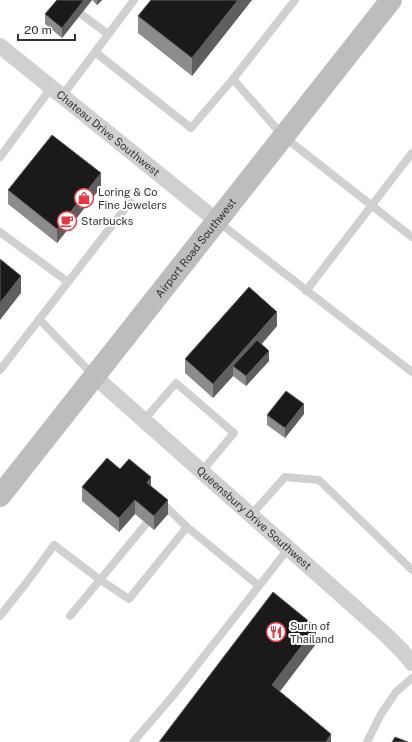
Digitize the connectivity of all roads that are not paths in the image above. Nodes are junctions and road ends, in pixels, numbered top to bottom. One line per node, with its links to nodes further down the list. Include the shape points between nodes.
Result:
1 (134, 0): 5 (lane)
2 (296, 0): 8 (lane)
3 (391, 0): 10 (main road, Airport Road Southwest)
4 (81, 14): 5 (lane)
5 (108, 34): 7 (lane)
6 (0, 46): 9 (street, Chateau Drive Southwest)
7 (95, 52): 8 (lane, via 191,128); 9 (lane)
8 (233, 79): 10 (lane)
9 (57, 92): 12 (lane); 15 (street, Chateau Drive Southwest)
10 (283, 136): 14 (lane); 15 (main road, Airport Road Southwest)
11 (412, 153): 14 (lane)
12 (0, 157)
13 (130, 202): 18 (lane)
14 (372, 205): 17 (lane); 19 (lane)
15 (216, 221): 19 (lane); 23 (main road, Airport Road Southwest)
16 (0, 232): 18 (lane)
17 (412, 237)
18 (68, 282): 20 (lane)
19 (306, 291): 22 (lane)
20 (40, 319): 21 (lane); 23 (lane)
21 (0, 370)
22 (412, 372)
23 (94, 376): 24 (street, Queensbury Drive Southwest); 26 (main road, Airport Road Southwest)
24 (144, 420): 25 (street, Queensbury Drive Southwest); 25 (lane, via 176,383 234,433)
25 (202, 471): 28 (street, Queensbury Drive Southwest)
26 (0, 496)
27 (160, 508): 30 (lane, via 163,504)
28 (251, 514): 31 (street, Queensbury Drive Southwest); 32 (lane, via 285,477 319,480)
29 (146, 524): 33 (lane)
30 (187, 527): 33 (lane, via 129,599); 34 (lane)
31 (288, 549): 34 (lane); 37 (street, Queensbury Drive Southwest, via 385,634)
32 (412, 570)
33 (99, 580): 35 (lane, via 54,545); 36 (lane)
34 (259, 586): 39 (lane, via 172,697)
35 (0, 616)
36 (70, 616)
37 (412, 663)
38 (412, 678): 40 (lane, via 396,692)
39 (133, 742)
40 (367, 742)

